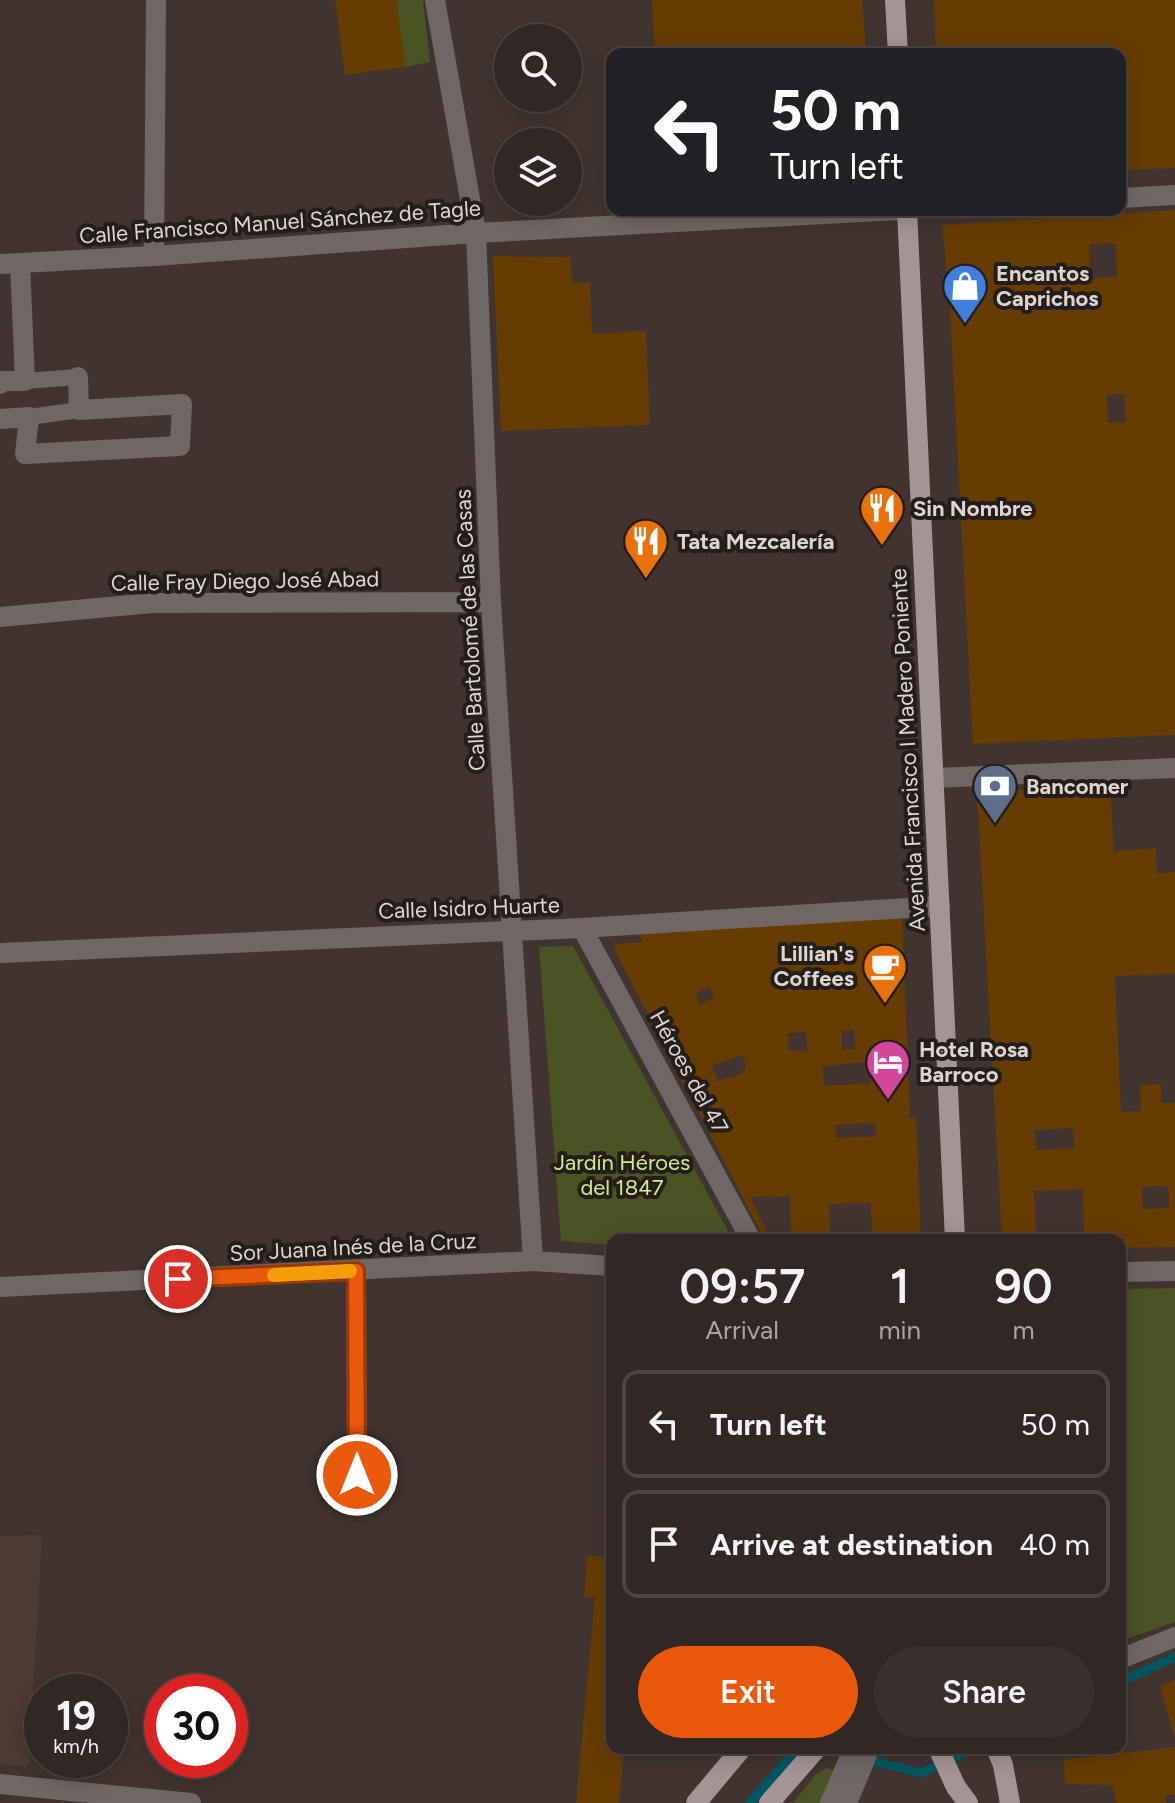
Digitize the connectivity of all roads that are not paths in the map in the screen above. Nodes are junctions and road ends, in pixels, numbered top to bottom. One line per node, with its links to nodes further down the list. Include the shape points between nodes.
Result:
1 (156, 0): 10 (street)
2 (435, 0): 9 (street, Calle Bartolomé de las Casas)
3 (895, 0): 4 (main road)
4 (898, 48)
5 (1175, 195): 6 (street)
6 (1126, 198)
7 (788, 216): 9 (street, Calle Francisco Manuel Sánchez de Tagle)
8 (907, 216): 21 (main road, Avenida Francisco I Madero Poniente)
9 (476, 233): 10 (street, Calle Francisco Manuel Sánchez de Tagle); 18 (street, Calle Bartolomé de las Casas)
10 (154, 256): 11 (street, Calle Francisco Manuel Sánchez de Tagle)
11 (10, 263): 13 (street)
12 (78, 377): 13 (lane); 15 (street)
13 (25, 381): 14 (street)
14 (0, 384)
15 (79, 410): 16 (lane); 16 (street, via 182,404 180,446 25,454)
16 (29, 417): 17 (street)
17 (0, 419)
18 (491, 602): 19 (street, Calle Fray Diego José Abad, via 152,603); 24 (street, Calle Bartolomé de las Casas)
19 (0, 617)
20 (1175, 768): 21 (street)
21 (934, 778): 22 (main road, Avenida Francisco I Madero Poniente)
22 (940, 906): 23 (street, Calle Isidro Huarte); 27 (main road, Avenida Francisco I Madero Poniente)
23 (582, 928): 24 (street, Calle Isidro Huarte); 26 (street, Héroes del 47)
24 (511, 930): 25 (street, Calle Isidro Huarte); 28 (street, Calle Bartolomé de las Casas)
25 (0, 953)
26 (748, 1234)
27 (955, 1234)
28 (533, 1261): 29 (street, Sor Juana Inés de la Cruz); 30 (street, Sor Juana Inés de la Cruz)
29 (606, 1266)
30 (356, 1271): 33 (street, Sor Juana Inés de la Cruz); 34 (street)
31 (1175, 1271): 32 (street)
32 (1126, 1272)
33 (0, 1287)
34 (357, 1475)
35 (1175, 1637): 36 (street)
36 (1126, 1657)
37 (737, 1754): 45 (main road)
38 (812, 1754): 46 (main road)
39 (851, 1754): 47 (street)
40 (867, 1754): 48 (street)
41 (941, 1754): 49 (main road)
42 (998, 1754): 50 (main road)
43 (0, 1784): 44 (street)
44 (191, 1803)
45 (696, 1803)
46 (769, 1803)
47 (830, 1803)
48 (847, 1803)
49 (968, 1803)
50 (1010, 1803)

